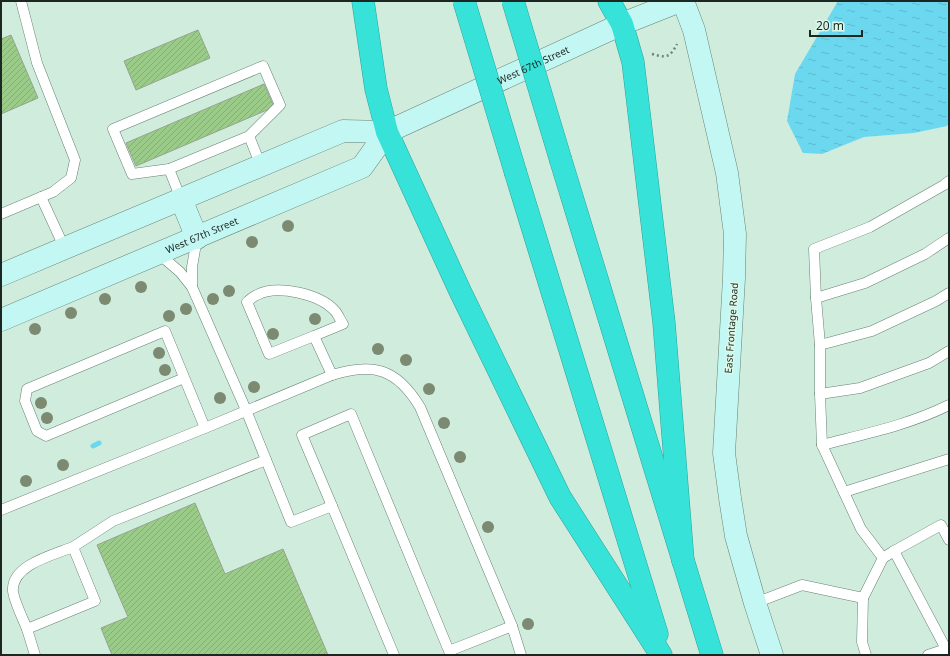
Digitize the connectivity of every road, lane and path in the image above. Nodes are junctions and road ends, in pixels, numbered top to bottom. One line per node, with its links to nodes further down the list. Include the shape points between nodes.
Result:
1 (21, 1): 16 (lane, via 37,63 75,160 71,178)
2 (363, 1): 11 (highway, via 376,89)
3 (464, 1): 57 (highway, bridge)
4 (513, 1): 47 (highway, bridge)
5 (609, 1): 8 (highway)
6 (680, 1): 8 (street, West 67th Street)
7 (683, 1): 49 (street, East Frontage Road, via 694,30 727,173 735,234 724,453 736,536)
8 (622, 24): 11 (street, West 67th Street); 47 (highway, via 633,62 653,221)
9 (678, 42): 10 (path, via 672,53 663,57)
10 (652, 54)
11 (388, 132): 13 (street, West 67th Street, via 343,131); 19 (street, West 67th Street, via 362,167); 57 (highway, via 460,291 560,497)
12 (249, 136): 13 (lane); 14 (lane); 14 (lane, via 280,105 263,66 113,129 132,174)
13 (261, 166): 17 (street, West 67th Street)
14 (169, 169): 17 (lane)
15 (949, 181): 26 (lane, via 870,227 814,249)
16 (41, 198): 18 (lane); 21 (lane)
17 (181, 199): 19 (street); 21 (street, West 67th Street)
18 (1, 214)
19 (197, 238): 22 (street, West 67th Street); 24 (lane, via 192,267)
20 (949, 238): 26 (lane, via 925,254 865,283)
21 (64, 249): 23 (street, West 67th Street)
22 (159, 254): 24 (lane, via 180,272); 27 (street, West 67th Street)
23 (1, 275)
24 (192, 287): 35 (lane)
25 (949, 293): 29 (lane, via 872,331)
26 (816, 298): 29 (lane)
27 (1, 320)
28 (314, 336): 28 (lane, via 343,324 335,311 325,303 295,291 277,290 257,294 247,302 270,354); 31 (lane)
29 (820, 345): 33 (lane)
30 (949, 351): 33 (lane, via 929,363 860,388)
31 (332, 375): 35 (lane); 50 (lane, via 362,369 384,372 402,383 414,398)
32 (184, 378): 32 (lane, via 165,331 27,389 25,401 37,431 46,436); 36 (lane)
33 (820, 394): 37 (lane)
34 (949, 405): 37 (lane, via 932,414)
35 (246, 410): 36 (lane); 39 (lane)
36 (205, 428): 42 (lane)
37 (822, 445): 40 (lane)
38 (949, 459): 40 (lane)
39 (266, 460): 41 (lane, via 292,522); 44 (lane, via 113,522)
40 (844, 492): 46 (lane, via 861,529)
41 (332, 506): 53 (lane, via 302,435 351,414); 55 (lane)
42 (1, 510)
43 (949, 540): 45 (lane, via 941,525)
44 (73, 547): 51 (lane, via 31,564 13,581 13,593); 51 (lane, via 95,602)
45 (894, 551): 46 (lane); 52 (lane)
46 (883, 558): 48 (lane)
47 (683, 561): 58 (highway)
48 (863, 598): 49 (lane, via 802,585); 60 (lane, via 862,642)
49 (755, 603): 59 (street, East Frontage Road)
50 (512, 626): 53 (lane); 56 (lane)
51 (27, 629): 54 (lane)
52 (948, 649): 61 (lane)
53 (447, 654)
54 (35, 655)
55 (394, 655)
56 (521, 655)
57 (662, 655)
58 (712, 655)
59 (772, 655)
60 (866, 655)
61 (928, 655)

